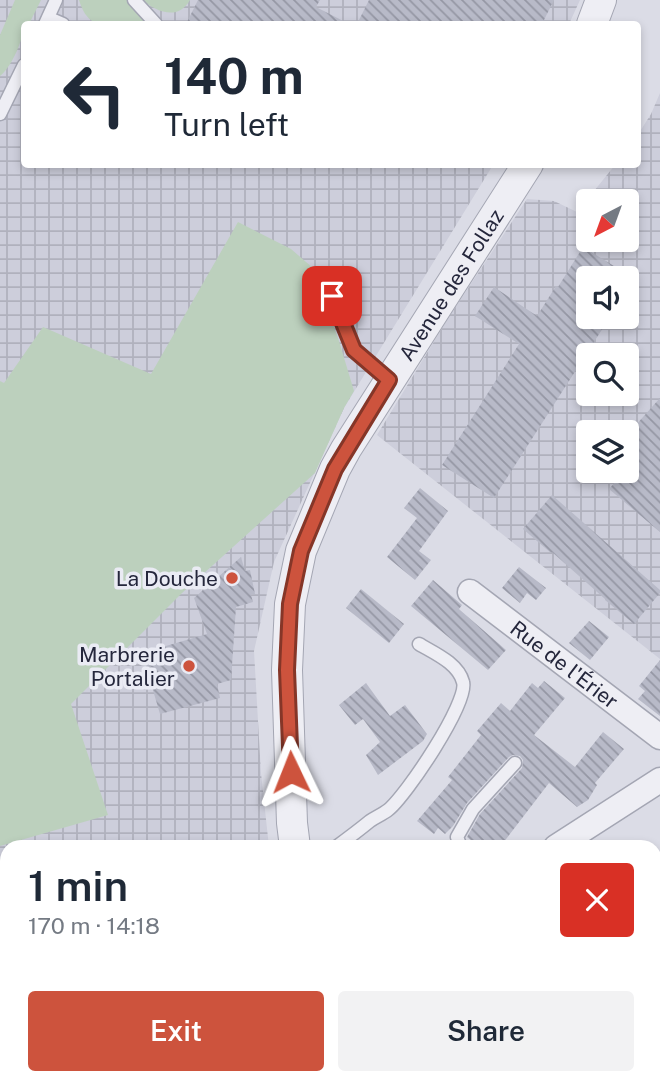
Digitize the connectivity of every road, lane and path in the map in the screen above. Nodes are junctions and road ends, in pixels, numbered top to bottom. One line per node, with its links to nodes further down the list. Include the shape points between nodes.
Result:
1 (56, 0): 5 (lane)
2 (134, 0): 6 (lane)
3 (601, 0): 7 (street)
4 (620, 0): 8 (street)
5 (47, 21)
6 (153, 21)
7 (593, 21)
8 (612, 21)
9 (21, 70): 10 (lane)
10 (4, 95): 11 (lane)
11 (0, 114)
12 (525, 168): 14 (street, Avenue des Follaz)
13 (332, 296): 14 (lane, via 354,350)
14 (389, 380): 20 (street, Avenue des Follaz, via 335,469 301,551 290,604 287,670)
15 (470, 592): 17 (street, Rue de l'Érier)
16 (419, 644): 21 (lane, via 457,670 464,683 459,705 390,809)
17 (660, 737)
18 (515, 763): 22 (lane, via 473,809)
19 (660, 780): 23 (street)
20 (294, 840)
21 (346, 840)
22 (458, 840)
23 (567, 840)

